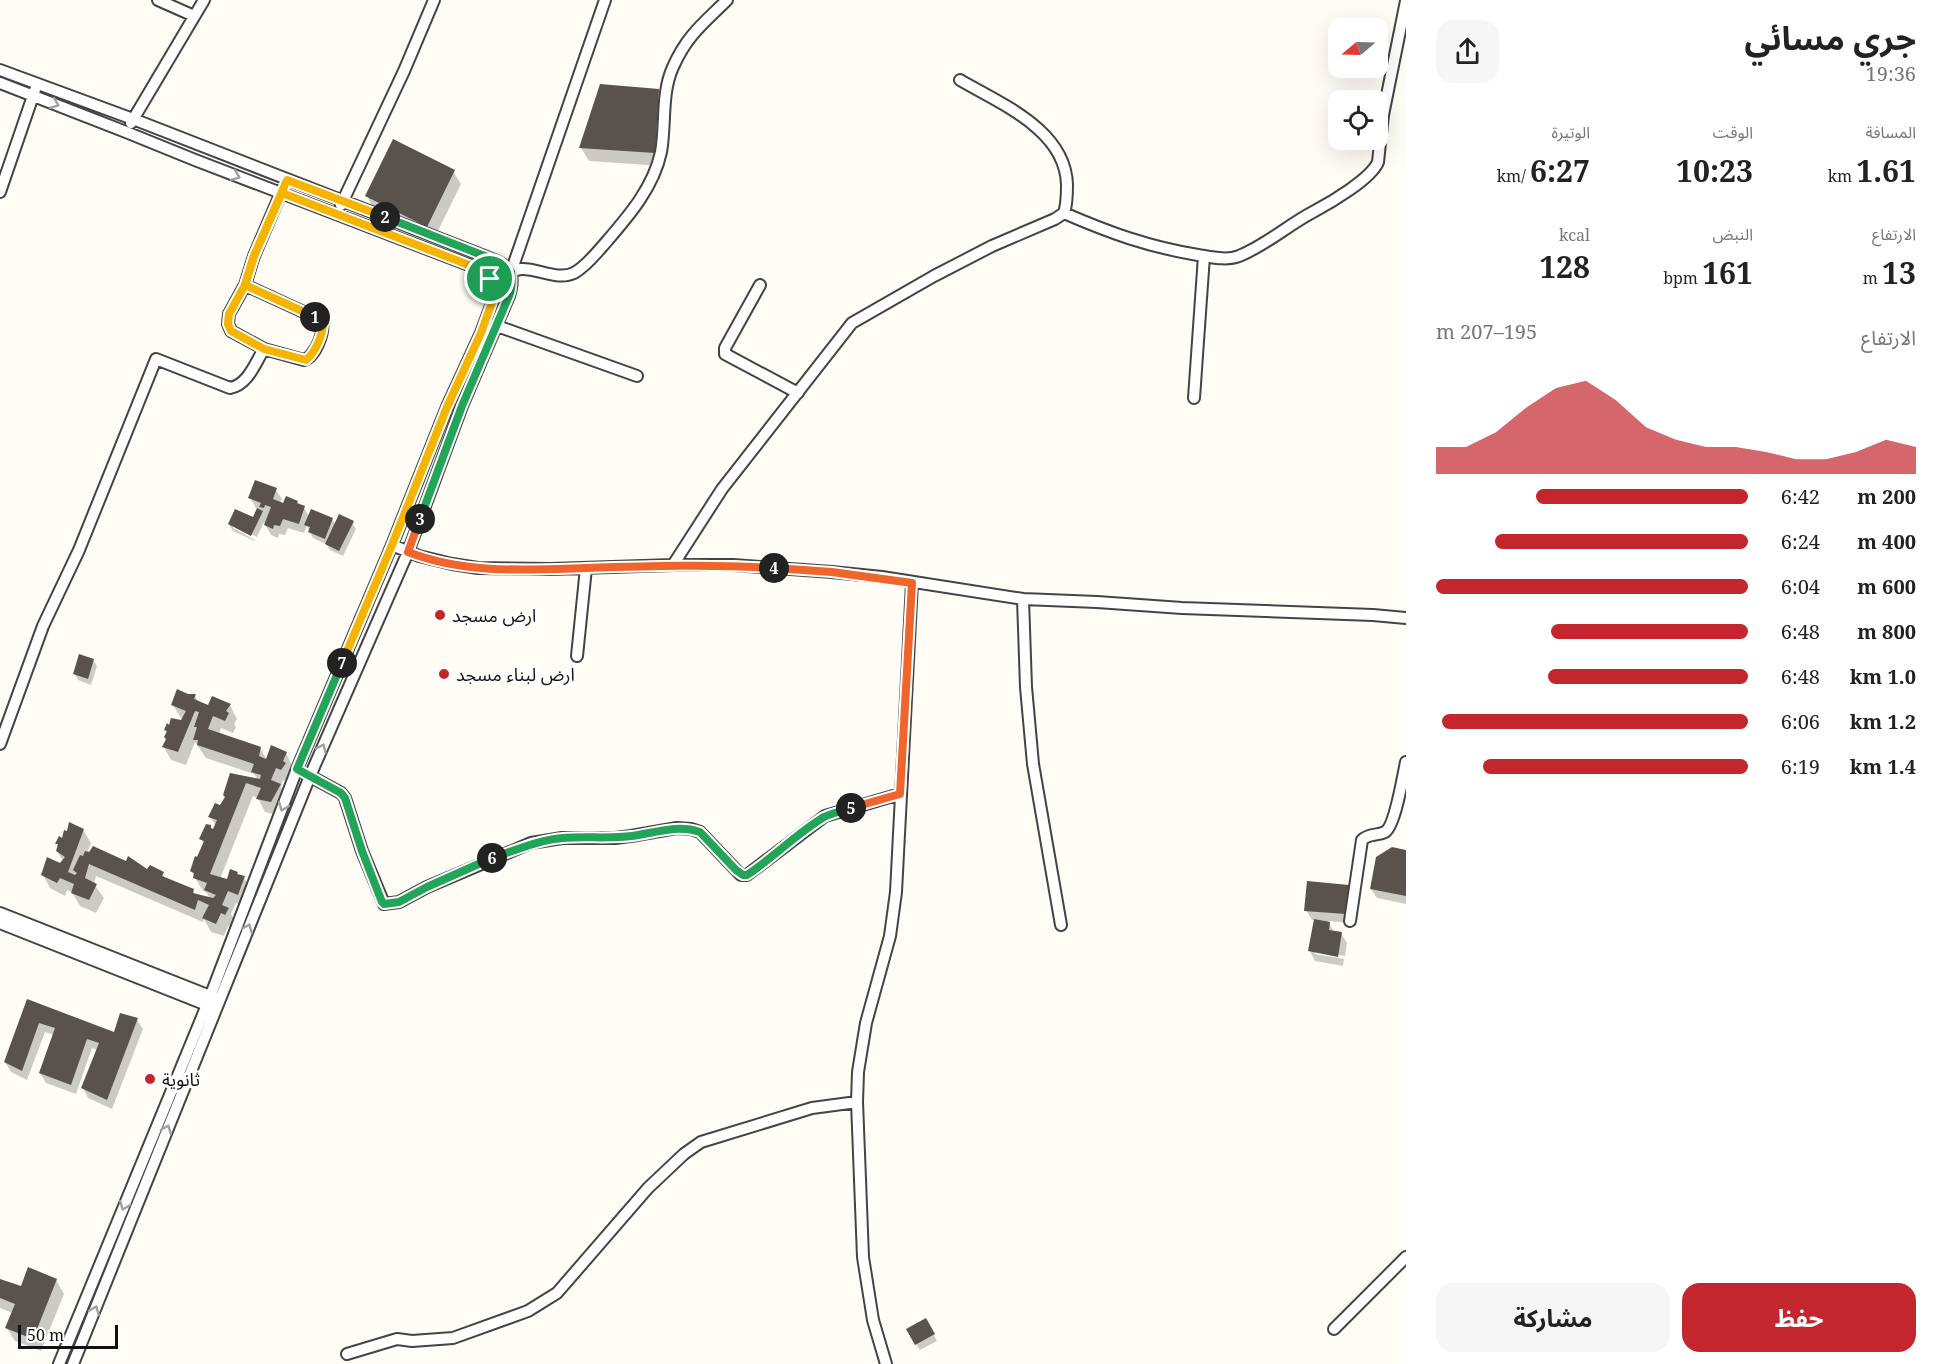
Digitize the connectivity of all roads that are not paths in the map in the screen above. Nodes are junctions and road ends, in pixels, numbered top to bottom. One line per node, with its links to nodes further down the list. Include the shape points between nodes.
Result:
1 (158, 0): 7 (street)
2 (204, 0): 7 (street)
3 (434, 0): 18 (street)
4 (605, 0): 22 (street)
5 (727, 0): 22 (street, via 687,40 672,69 660,155 645,191 625,220 583,268 572,274 528,269)
6 (1406, 1): 21 (street, via 1376,167 1328,203 1237,258)
7 (194, 16): 13 (street)
8 (0, 70): 11 (street)
9 (960, 80): 19 (street, via 1039,129 1058,151 1067,173)
10 (0, 83): 12 (street)
11 (37, 84): 12 (street); 13 (street)
12 (33, 96): 14 (street, one-way to 14); 16 (street)
13 (133, 119): 14 (street); 15 (street)
14 (126, 132): 17 (street, one-way to 17)
15 (287, 180): 17 (street); 18 (street)
16 (0, 192)
17 (282, 193): 20 (street); 24 (street)
18 (342, 201): 20 (street); 22 (street, via 491,258)
19 (1064, 213): 21 (street, via 1160,249); 29 (street, via 934,276 852,323)
20 (337, 214): 23 (street, via 474,267)
21 (1204, 256): 30 (street)
22 (511, 272): 23 (street); 26 (street, via 512,288)
23 (490, 279): 31 (street, via 495,294 492,305)
24 (245, 285): 27 (street, via 229,314 228,324 231,331); 27 (street, via 323,323 319,339 306,360)
25 (760, 285): 29 (street, via 725,354)
26 (497, 326): 28 (street); 32 (street, via 462,406)
27 (264, 349): 39 (street, via 245,380 230,388 156,359 79,550 43,626)
28 (637, 376)
29 (798, 393): 33 (street, via 722,489)
30 (1194, 398)
31 (392, 545): 32 (street); 41 (street)
32 (408, 552): 34 (street, via 478,568); 42 (street, one-way to 32)
33 (673, 565): 34 (street); 35 (street, via 821,571)
34 (586, 568): 38 (street)
35 (912, 583): 36 (street); 43 (street)
36 (1023, 599): 37 (street); 47 (street, via 1033,764)
37 (1406, 618)
38 (577, 656)
39 (0, 744)
40 (1406, 762): 45 (street, via 1388,830 1362,840)
41 (297, 769): 42 (street); 48 (street, one-way to 48)
42 (310, 776): 43 (street, via 345,798 384,904 399,902 531,843 631,836 677,828 700,832 741,875 747,875 825,816); 48 (street, one-way to 42)
43 (900, 794): 49 (street, via 890,936 866,1023)
44 (0, 913): 48 (street)
45 (1350, 921)
46 (0, 923): 48 (street)
47 (1060, 925)
48 (213, 1002): 53 (street, one-way to 53); 54 (street, one-way to 48)
49 (857, 1102): 52 (street, via 813,1108 701,1142 648,1188 557,1293 528,1311 453,1338 397,1339); 55 (street, via 863,1257 873,1320)
50 (1406, 1257): 51 (street)
51 (1334, 1329)
52 (347, 1354)
53 (59, 1364)
54 (73, 1364)
55 (886, 1364)

